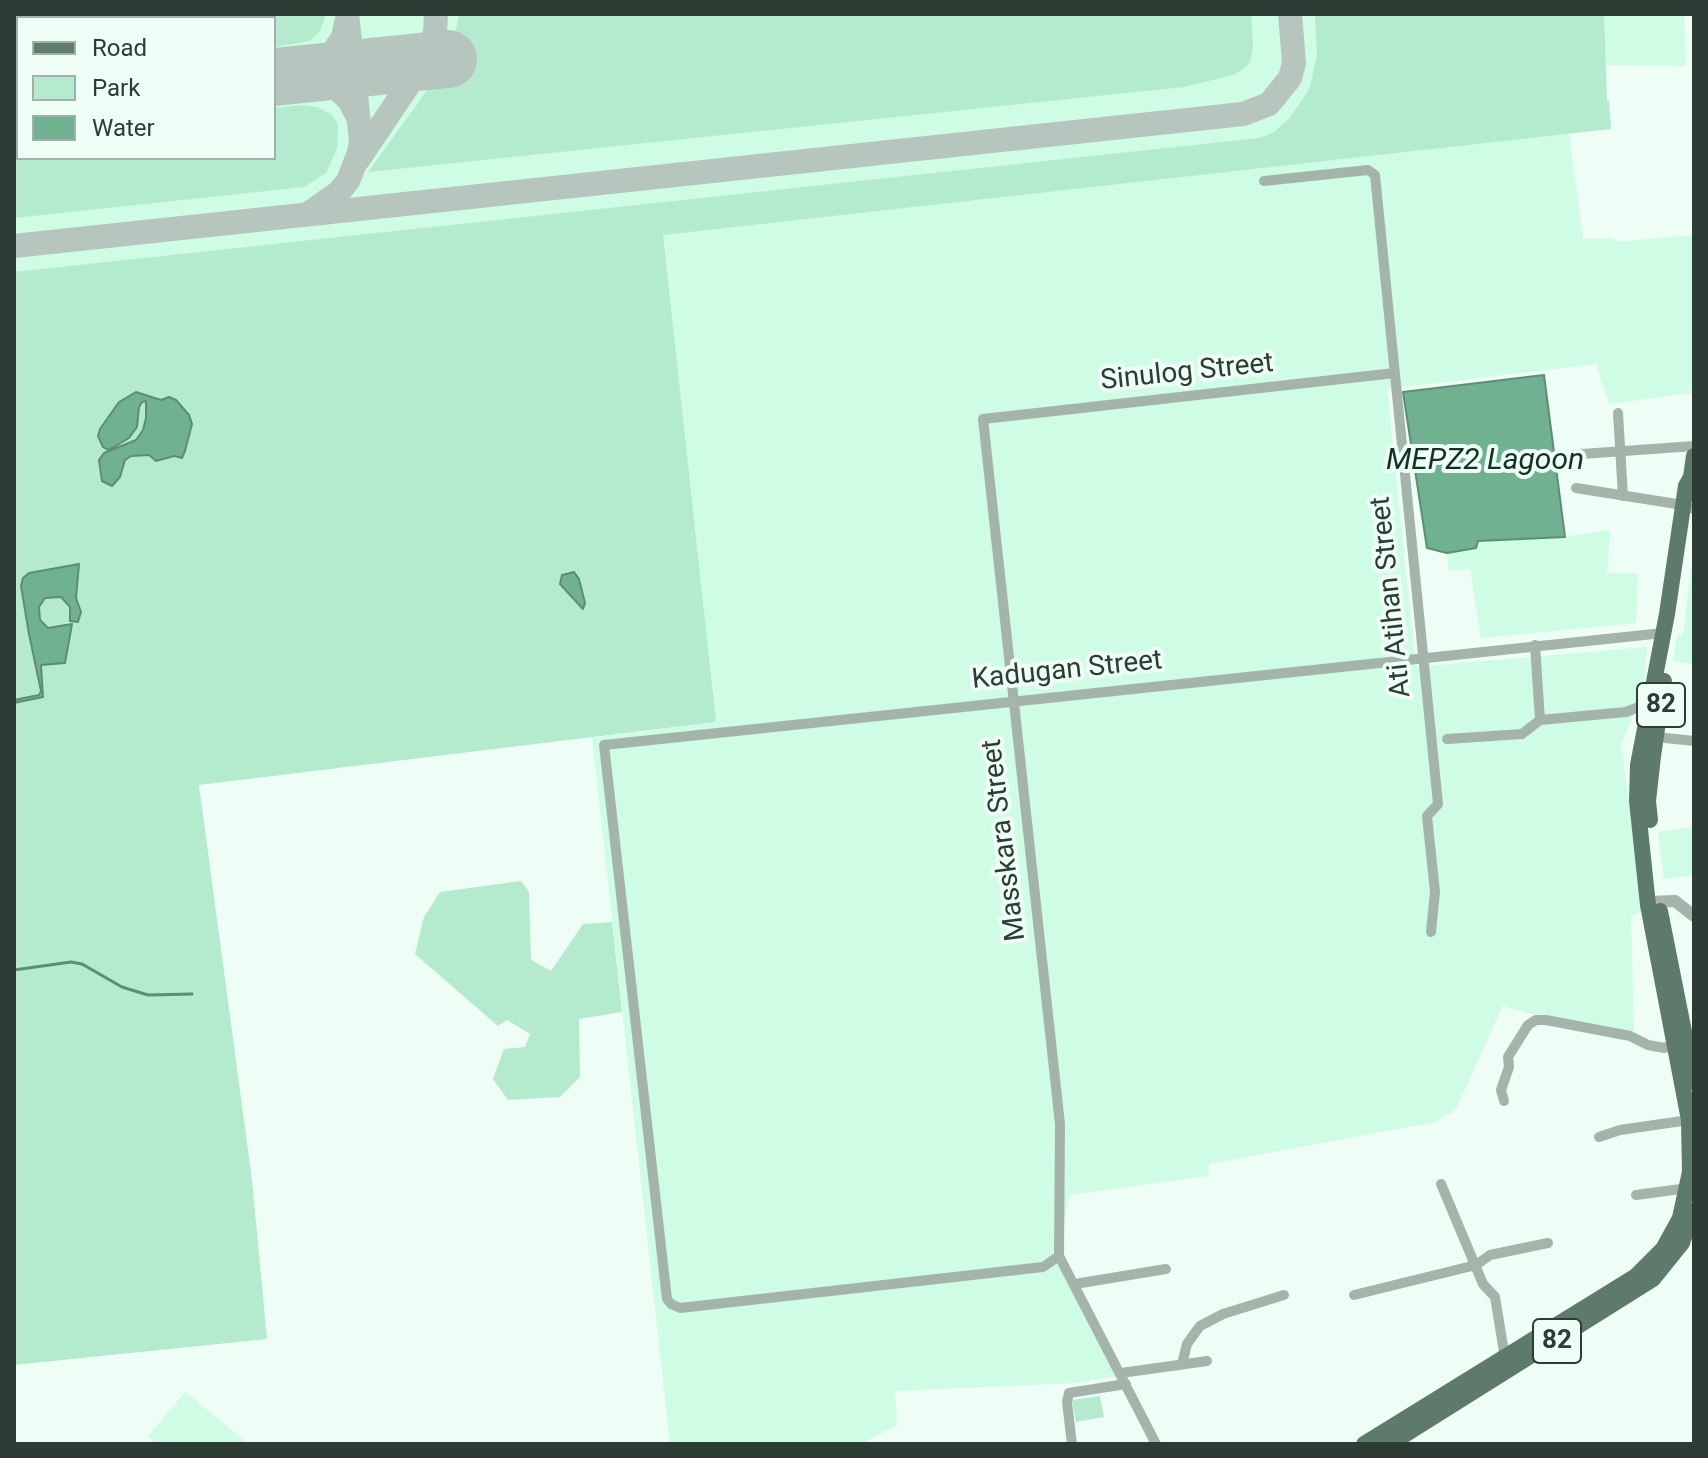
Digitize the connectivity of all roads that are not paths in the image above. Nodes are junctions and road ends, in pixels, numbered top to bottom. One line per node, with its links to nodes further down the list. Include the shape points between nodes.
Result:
1 (1264, 181): 2 (street, Ati Atihan Street, via 1368,170 1375,175)
2 (1395, 373): 4 (street, Sinulog Street); 15 (street, Ati Atihan Street)
3 (1618, 413): 6 (street)
4 (983, 419): 16 (street, Masskara Street)
5 (1694, 446): 6 (street)
6 (1620, 452): 7 (street); 11 (street)
7 (1582, 454)
8 (1694, 456): 9 (main road, 82)
9 (1692, 481): 12 (main road, 82)
10 (1576, 488): 11 (street)
11 (1623, 496): 12 (street)
12 (1691, 505): 13 (main road, 82); 20 (main road, 82)
13 (1663, 633): 14 (street, Kadugan Street); 17 (main road, 82)
14 (1535, 645): 15 (street, Kadugan Street); 19 (street)
15 (1422, 657): 16 (street, Kadugan Street); 25 (street, Ati Atihan Street, via 1438,804 1427,816 1435,892)
16 (1013, 701): 37 (street, Masskara Street, via 1060,1124); 37 (street, Kadugan Street, via 604,745 671,1304 680,1308 1043,1267)
17 (1649, 703): 18 (street); 20 (main road, 82)
18 (1626, 712): 19 (street); 20 (street)
19 (1540, 720): 21 (street, via 1522,734)
20 (1650, 732): 22 (street); 23 (main road, 82, via 1638,765 1637,801)
21 (1447, 739)
22 (1694, 741)
23 (1653, 901): 24 (street, via 1677,902); 26 (main road, 82); 27 (main road, 82)
24 (1694, 916)
25 (1431, 932)
26 (1675, 1044): 28 (street, via 1658,1047 1618,1033 1536,1020 1508,1057); 29 (main road, 82)
27 (1694, 1082)
28 (1504, 1101)
29 (1689, 1120): 30 (street); 32 (main road, 82)
30 (1599, 1137)
31 (1441, 1184): 38 (street)
32 (1688, 1188): 33 (street); 43 (main road, 82, via 1675,1230 1646,1268)
33 (1636, 1195)
34 (1694, 1209): 36 (main road, 82)
35 (1548, 1243): 38 (street, via 1490,1255)
36 (1688, 1243): 47 (main road, 82, via 1653,1279)
37 (1059, 1256): 40 (street)
38 (1476, 1265): 42 (street); 43 (street, via 1495,1297)
39 (1166, 1269): 40 (street)
40 (1075, 1284): 46 (street)
41 (1284, 1295): 45 (street, via 1200,1326 1187,1344)
42 (1354, 1295)
43 (1505, 1358): 47 (main road, 82)
44 (1207, 1361): 45 (street)
45 (1182, 1364): 46 (street)
46 (1121, 1373): 48 (street)
47 (1489, 1376): 51 (main road, 82); 52 (main road, 82)
48 (1126, 1384): 49 (street, via 1067,1395); 50 (street)
49 (1072, 1444)
50 (1156, 1444)
51 (1364, 1444)
52 (1390, 1444)

